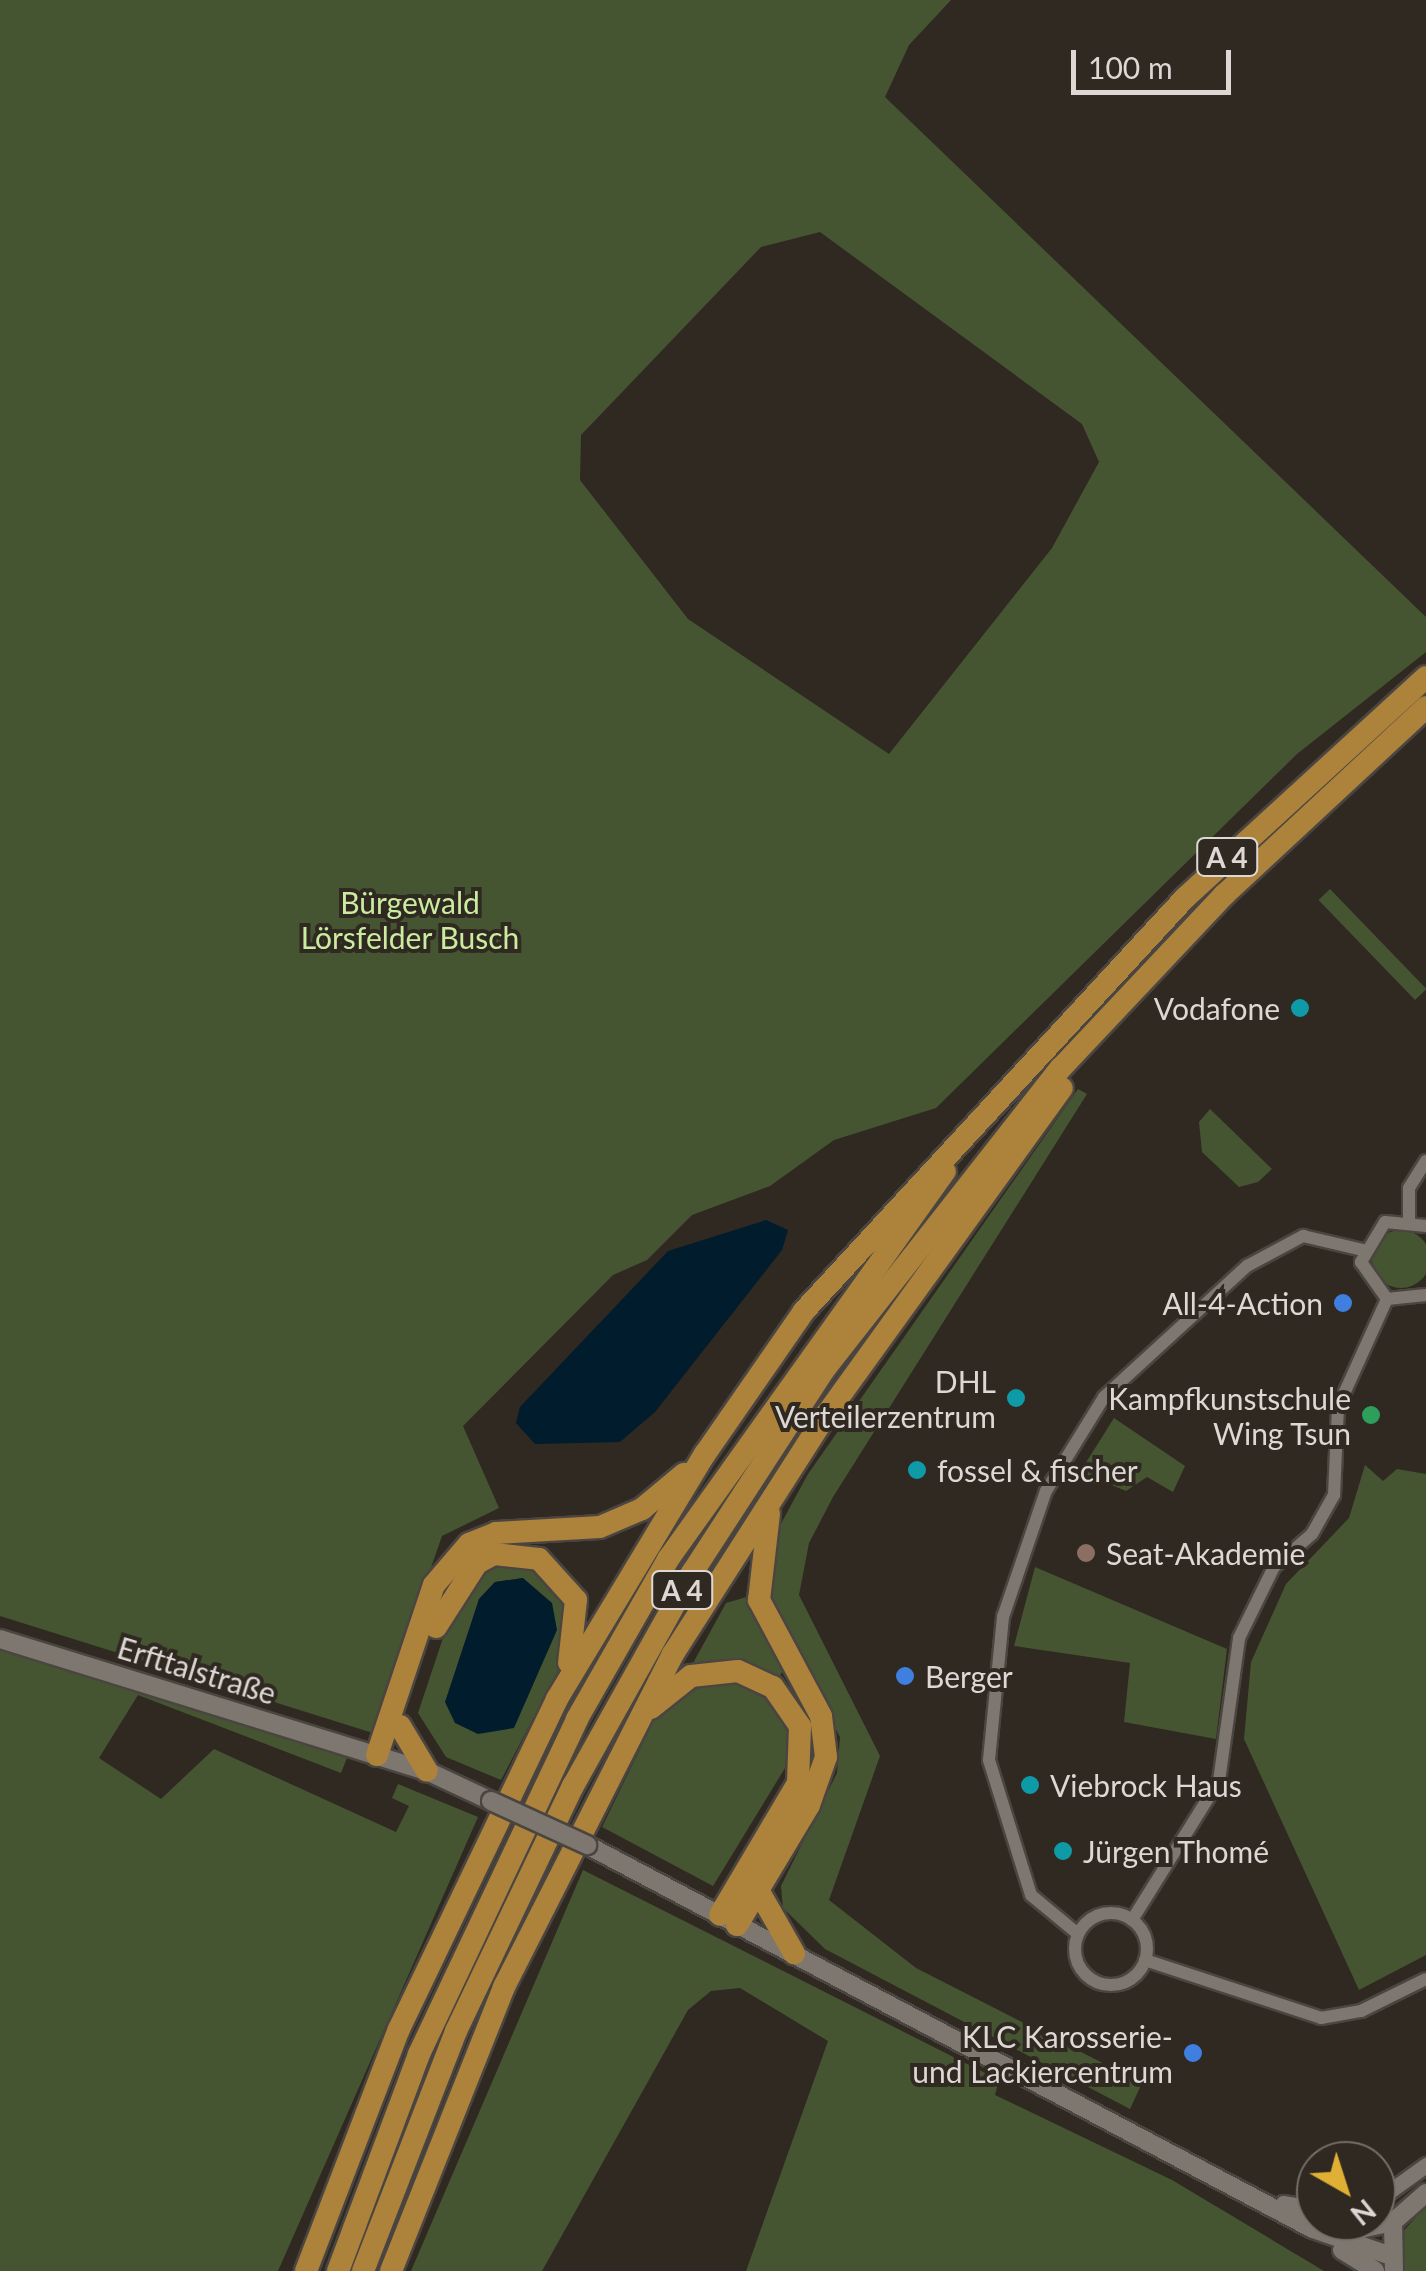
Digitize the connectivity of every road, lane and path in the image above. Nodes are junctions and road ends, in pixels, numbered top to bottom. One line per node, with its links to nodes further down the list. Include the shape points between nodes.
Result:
1 (1426, 677): 4 (highway, A 4, via 1313,772)
2 (1426, 707): 3 (highway, A 4)
3 (1135, 989): 12 (highway); 41 (highway, A 4, via 949,1203 823,1371 692,1573 514,1904)
4 (1042, 1052): 11 (highway, via 857,1245); 40 (highway, A 4, via 814,1344 642,1606 466,1946)
5 (1426, 1161): 6 (street, via 1409,1188)
6 (1409, 1219): 7 (street); 8 (street, via 1375,1229)
7 (1426, 1226)
8 (1363, 1250): 10 (street, via 1364,1273); 22 (street, via 1302,1236 1248,1266 1104,1396 1046,1491 1003,1617 989,1760 1031,1895)
9 (1426, 1295): 10 (street)
10 (1387, 1299): 21 (street, via 1338,1408 1334,1495 1312,1534 1274,1567 1239,1638 1219,1781)
11 (705, 1454): 14 (highway); 17 (highway, via 629,1516 496,1533 452,1559 434,1585)
12 (776, 1492): 16 (highway); 19 (highway, via 758,1552 759,1600 822,1716 826,1757 809,1805)
13 (0, 1638): 17 (main road, Erfttalstraße)
14 (557, 1699): 15 (highway, via 575,1648 576,1600 540,1559 494,1554 446,1598); 27 (highway, via 474,1860)
15 (400, 1726): 17 (highway); 18 (highway)
16 (629, 1734): 20 (highway, via 678,1684 719,1668 763,1679 796,1717 804,1746 798,1783); 42 (highway, via 504,1987)
17 (383, 1757): 18 (main road, Erfttalstraße)
18 (426, 1771): 20 (main road, Erfttalstraße, bridge)
19 (758, 1890): 20 (highway); 23 (highway)
20 (728, 1920): 23 (main road, Erfttalstraße)
21 (1132, 1920): 22 (street, via 1102,1915); 24 (street)
22 (1078, 1934): 24 (street, via 1080,1968 1098,1982 1121,1984)
23 (794, 1952): 30 (main road, Erfttalstraße)
24 (1145, 1960): 25 (street, via 1277,2011 1321,2018 1361,2011)
25 (1426, 1979)
26 (1426, 2165): 28 (street)
27 (338, 2180): 37 (highway); 38 (highway); 39 (highway)
28 (1396, 2187)
29 (1426, 2193): 33 (main road)
30 (1274, 2202): 31 (street); 32 (main road, Erfttalstraße)
31 (1296, 2206)
32 (1296, 2213)
33 (1396, 2219)
34 (1338, 2241): 43 (main road)
35 (1350, 2241): 36 (main road)
36 (1391, 2263)
37 (290, 2271)
38 (306, 2271)
39 (318, 2271)
40 (338, 2271)
41 (362, 2271)
42 (391, 2271)
43 (1375, 2271)

